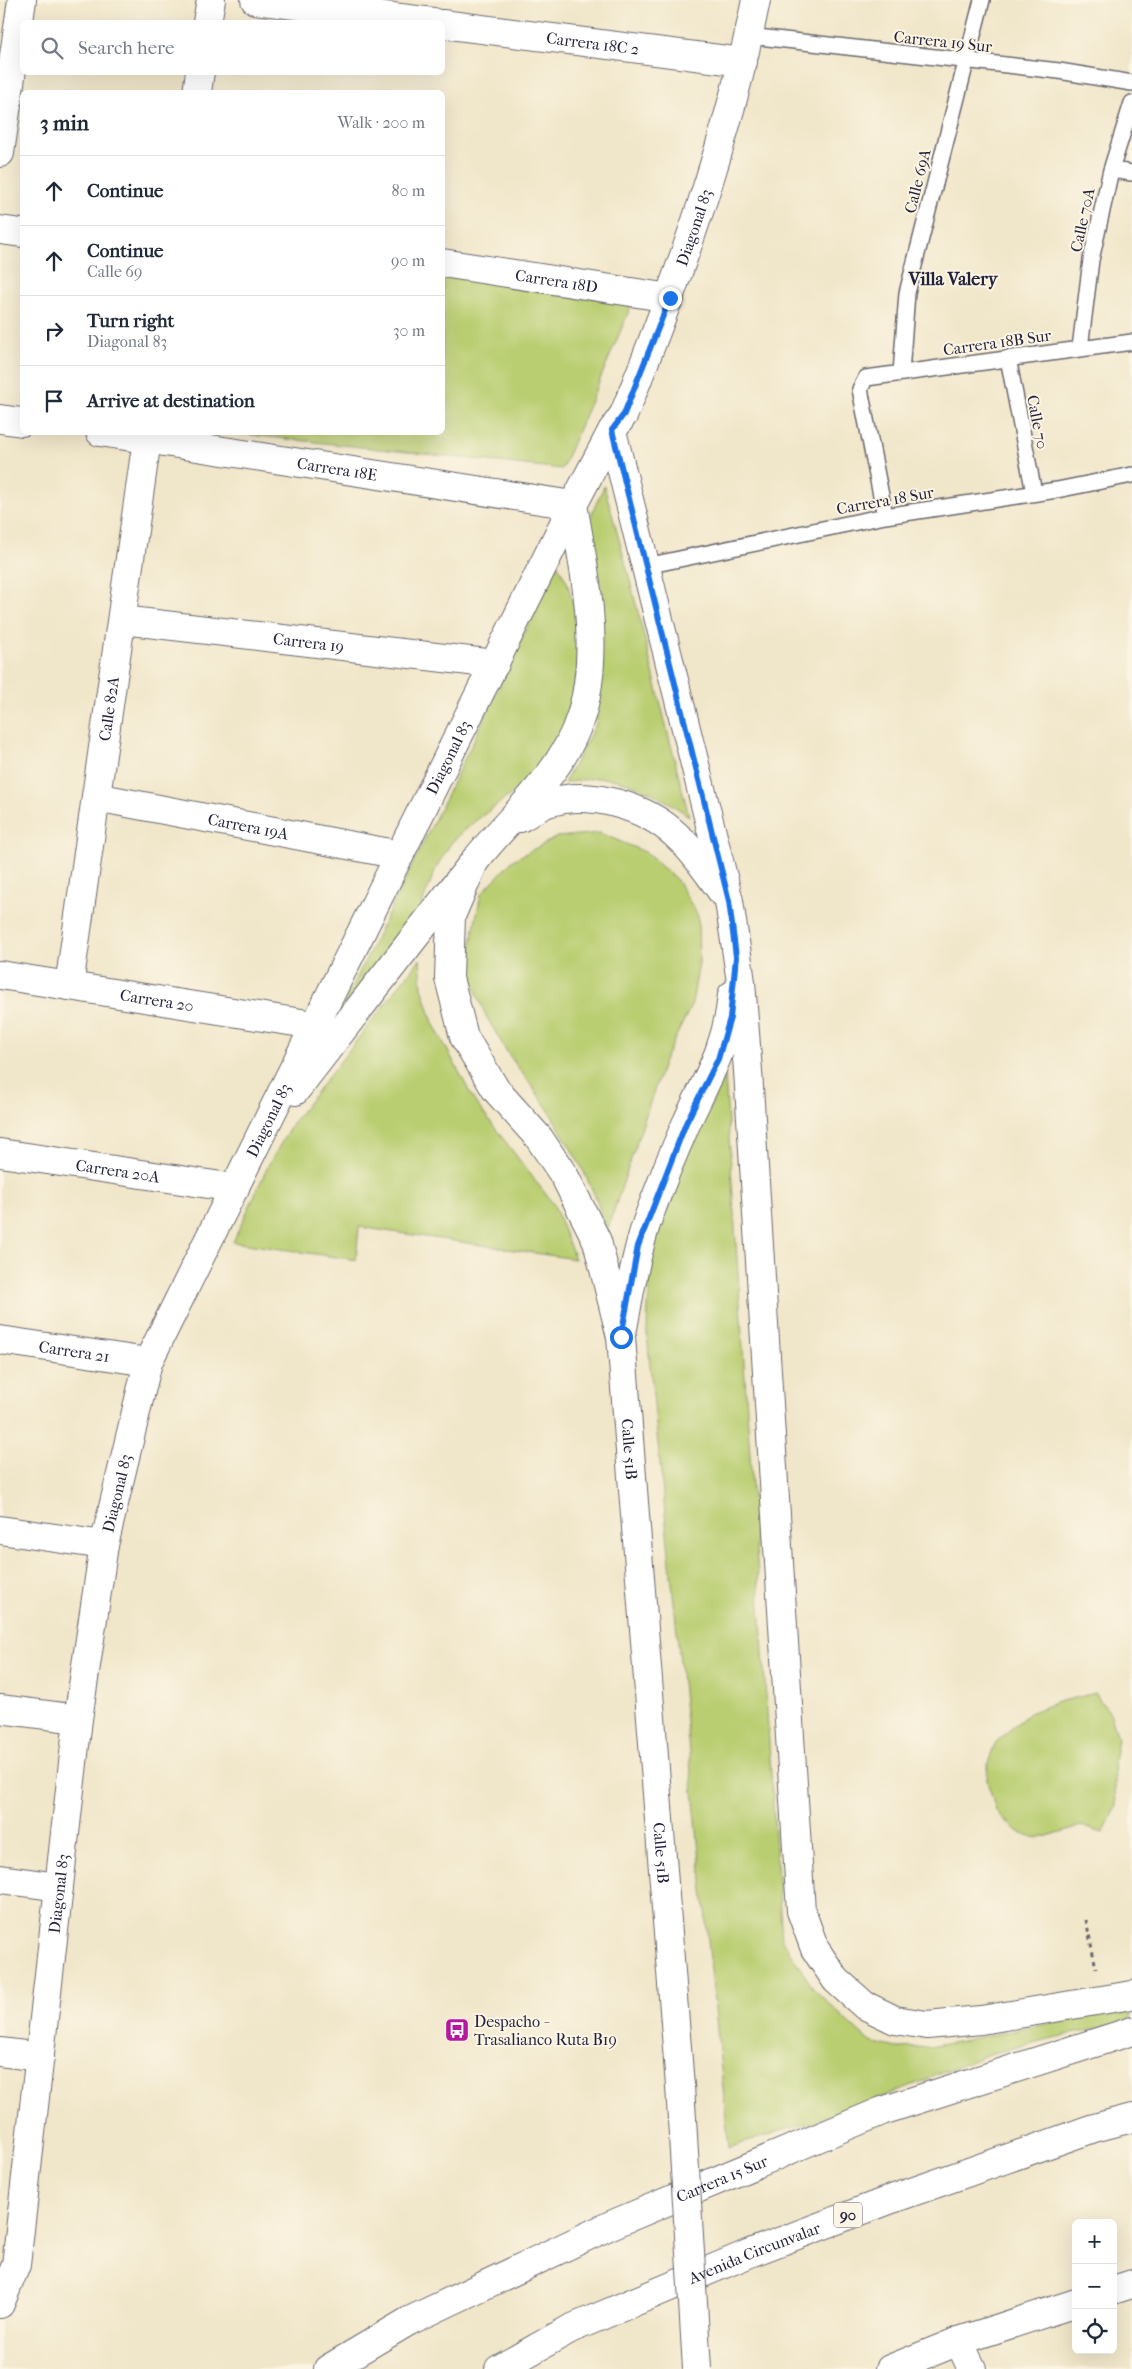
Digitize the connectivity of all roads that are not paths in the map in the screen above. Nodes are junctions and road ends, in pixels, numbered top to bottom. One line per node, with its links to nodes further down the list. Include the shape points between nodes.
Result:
1 (22, 0): 15 (main road)
2 (211, 0): 6 (main road)
3 (255, 0): 7 (main road)
4 (756, 0): 9 (main road, Diagonal 83)
5 (982, 0): 10 (lane, Calle 69A)
6 (207, 20)
7 (417, 20)
8 (445, 24): 9 (main road, Carrera 18C 2)
9 (746, 49): 10 (lane, Carrera 19 Sur); 21 (main road, Diagonal 83, via 725,130)
10 (966, 61): 12 (lane, Carrera 19 Sur); 25 (lane, Calle 69A, via 907,293)
11 (200, 75): 13 (main road)
12 (1132, 83)
13 (197, 90)
14 (1132, 103): 16 (lane, Calle 70A)
15 (0, 153)
16 (1111, 170): 17 (lane); 23 (lane, Calle 70A, via 1090,260)
17 (1132, 172)
18 (0, 230): 19 (main road)
19 (20, 233)
20 (445, 263): 21 (main road, Carrera 18D)
21 (670, 298): 28 (main road, Diagonal 83, via 624,414)
22 (1132, 342): 23 (lane, Carrera 18B Sur)
23 (1080, 348): 24 (lane, Carrera 18B Sur)
24 (1008, 358): 25 (lane, Carrera 18B Sur); 31 (lane, Calle 70)
25 (901, 373): 33 (lane, Carrera 18B Sur, via 866,378 860,389)
26 (0, 419): 27 (main road)
27 (20, 422)
28 (612, 430): 32 (main road, Diagonal 83); 34 (main road)
29 (148, 436): 32 (main road, Carrera 18E); 35 (main road, Calle 82A)
30 (1132, 475): 31 (lane, Carrera 18 Sur)
31 (1034, 493): 33 (lane, Carrera 18 Sur)
32 (573, 505): 36 (main road, Diagonal 83); 38 (main road, via 586,580 591,649 586,696 577,730 558,767)
33 (885, 516): 34 (lane, Carrera 18 Sur)
34 (646, 566): 41 (main road)
35 (122, 620): 36 (main road, Carrera 19); 37 (main road, Calle 82A)
36 (494, 664): 39 (main road, Diagonal 83)
37 (96, 797): 39 (main road, Carrera 19A); 44 (main road, Calle 82A)
38 (506, 827): 40 (main road); 41 (main road, via 550,802 580,798 615,803 649,816 676,835)
39 (400, 855): 45 (main road, Diagonal 83)
40 (475, 860): 46 (main road); 49 (main road, via 451,916 448,978 464,1037 496,1090 539,1138 565,1177 596,1241)
41 (729, 901): 42 (main road)
42 (736, 957): 49 (main road, via 730,1018 718,1059 686,1123 638,1246); 58 (main road, via 748,1071 802,1911 815,1949 836,1980 864,2004 895,2020 926,2025 981,2020)
43 (0, 975): 44 (main road, Carrera 20)
44 (68, 986): 45 (main road, Carrera 20)
45 (314, 1025): 46 (main road, Diagonal 83)
46 (260, 1136): 48 (main road, Diagonal 83)
47 (0, 1152): 48 (main road, Carrera 20A)
48 (235, 1188): 51 (main road, Diagonal 83)
49 (621, 1337): 70 (main road, Calle 51B, bridge, via 680,2086)
50 (0, 1340): 51 (main road, Carrera 21)
51 (148, 1362): 53 (main road, Diagonal 83)
52 (0, 1530): 53 (main road)
53 (104, 1545): 55 (main road, Diagonal 83)
54 (0, 1708): 55 (main road)
55 (78, 1719): 57 (main road, Diagonal 83)
56 (0, 1879): 57 (main road)
57 (59, 1887): 61 (main road, Diagonal 83)
58 (1132, 1995)
59 (1132, 2030): 68 (main road, Carrera 15 Sur, via 882,2111 610,2225 409,2321)
60 (0, 2052): 61 (main road)
61 (40, 2057): 65 (main road, Diagonal 83, via 16,2265)
62 (1132, 2118): 69 (main road, Avenida Circunvalar / 90, via 1094,2128 892,2198 750,2253 570,2330)
63 (1132, 2284): 64 (main road)
64 (1117, 2289)
65 (0, 2304)
66 (1072, 2304): 67 (main road)
67 (959, 2341): 71 (main road); 72 (main road)
68 (328, 2369)
69 (498, 2369)
70 (697, 2369)
71 (890, 2369)
72 (972, 2369)

